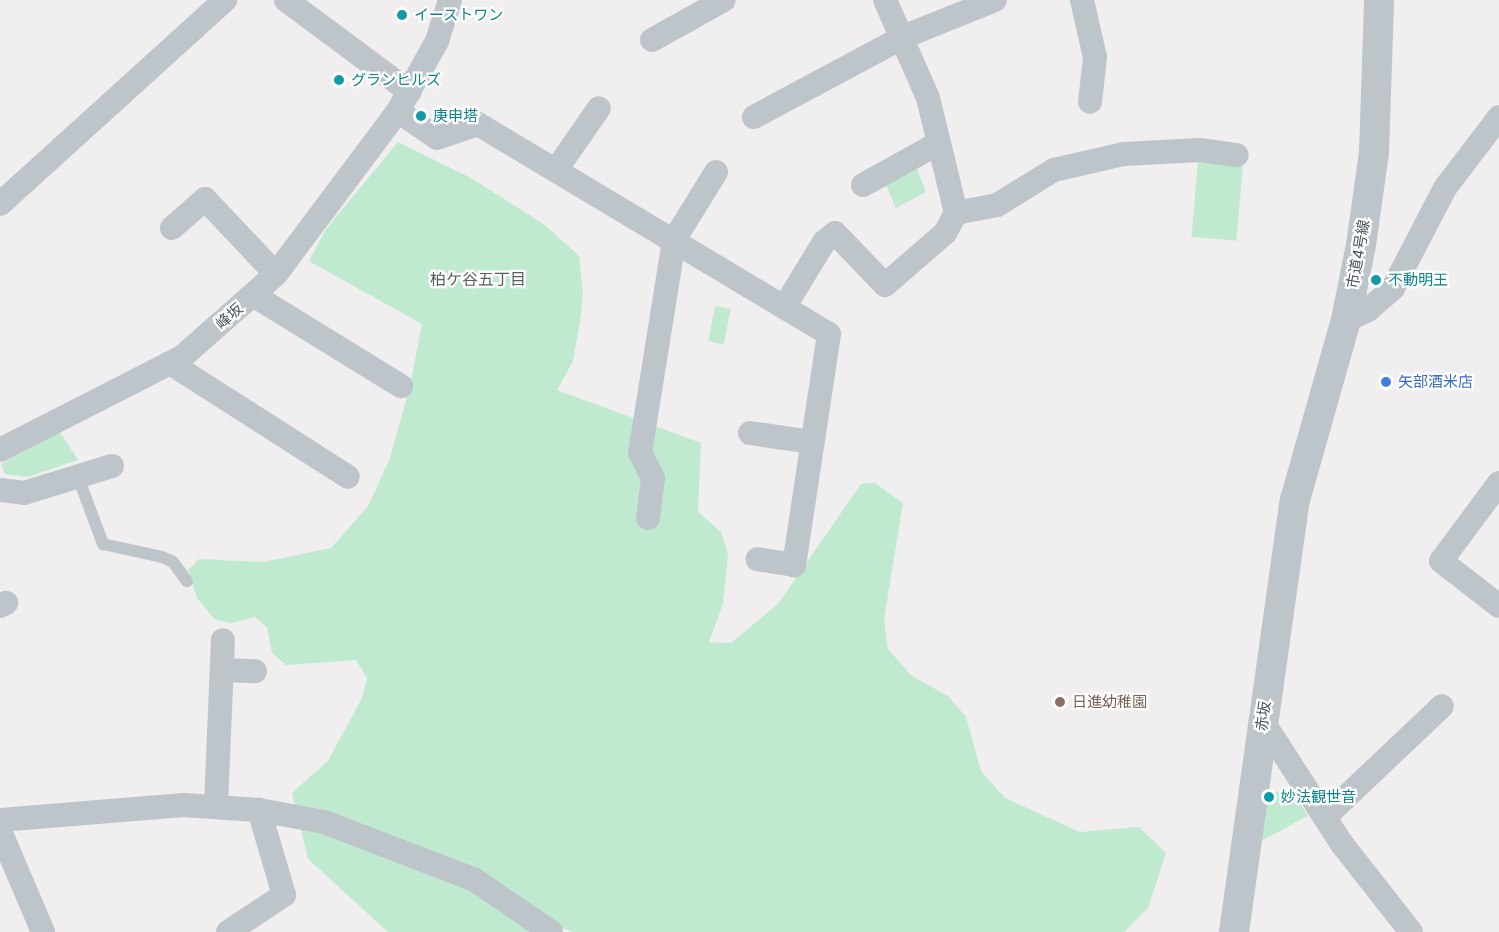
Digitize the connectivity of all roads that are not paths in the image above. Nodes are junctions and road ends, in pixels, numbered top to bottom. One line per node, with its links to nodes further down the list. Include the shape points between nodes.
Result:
1 (225, 0): 21 (street)
2 (286, 0): 11 (street)
3 (450, 0): 11 (street, 峰坂, via 437,40)
4 (724, 0): 10 (street)
5 (885, 0): 9 (street)
6 (995, 0): 9 (street)
7 (1082, 0): 12 (street, via 1095,57)
8 (1379, 0): 28 (street, 市道4号線, via 1374,153)
9 (903, 37): 14 (street); 16 (street, via 928,98)
10 (652, 40)
11 (404, 101): 18 (street, via 437,138 478,124); 25 (street, 峰坂)
12 (1090, 102)
13 (599, 108): 18 (street)
14 (754, 117)
15 (1499, 117): 28 (street, via 1445,188 1392,288 1368,310)
16 (937, 144): 20 (street); 22 (street)
17 (1237, 154): 22 (street, via 1171,151 1124,154 1075,164 1054,170 997,205)
18 (556, 170): 24 (street)
19 (716, 172): 24 (street)
20 (863, 185)
21 (0, 204)
22 (956, 213): 27 (street, via 945,233 885,285 835,233 824,242)
23 (172, 228): 25 (street, via 205,199)
24 (674, 240): 27 (street); 40 (street, via 640,453 653,478)
25 (276, 273): 26 (street, 峰坂)
26 (253, 295): 29 (street, 峰坂); 30 (street)
27 (785, 306): 32 (street, via 829,334)
28 (1346, 320): 39 (street, 市道4号線)
29 (170, 363): 33 (street, 峰坂); 36 (street)
30 (401, 386)
31 (750, 433): 32 (street)
32 (812, 442): 41 (street, via 794,565)
33 (0, 450)
34 (112, 466): 35 (street)
35 (78, 477): 38 (street, via 24,493); 42 (lane, via 103,544 162,557 173,562)
36 (348, 477)
37 (1499, 483): 43 (street, via 1441,561)
38 (0, 490)
39 (1295, 500): 48 (street, 赤坂)
40 (648, 518)
41 (757, 559)
42 (187, 581)
43 (1499, 606)
44 (224, 639): 45 (street)
45 (222, 670): 46 (street); 49 (street)
46 (255, 671)
47 (1442, 706): 51 (street)
48 (1262, 720): 51 (street); 57 (street, 赤坂)
49 (216, 806): 50 (street); 52 (street, via 134,806)
50 (259, 810): 55 (street, via 284,896); 56 (street, via 324,822 475,880)
51 (1325, 817): 58 (street)
52 (0, 820)
53 (0, 831): 54 (street)
54 (44, 932)
55 (228, 932)
56 (551, 932)
57 (1234, 932)
58 (1411, 932)

